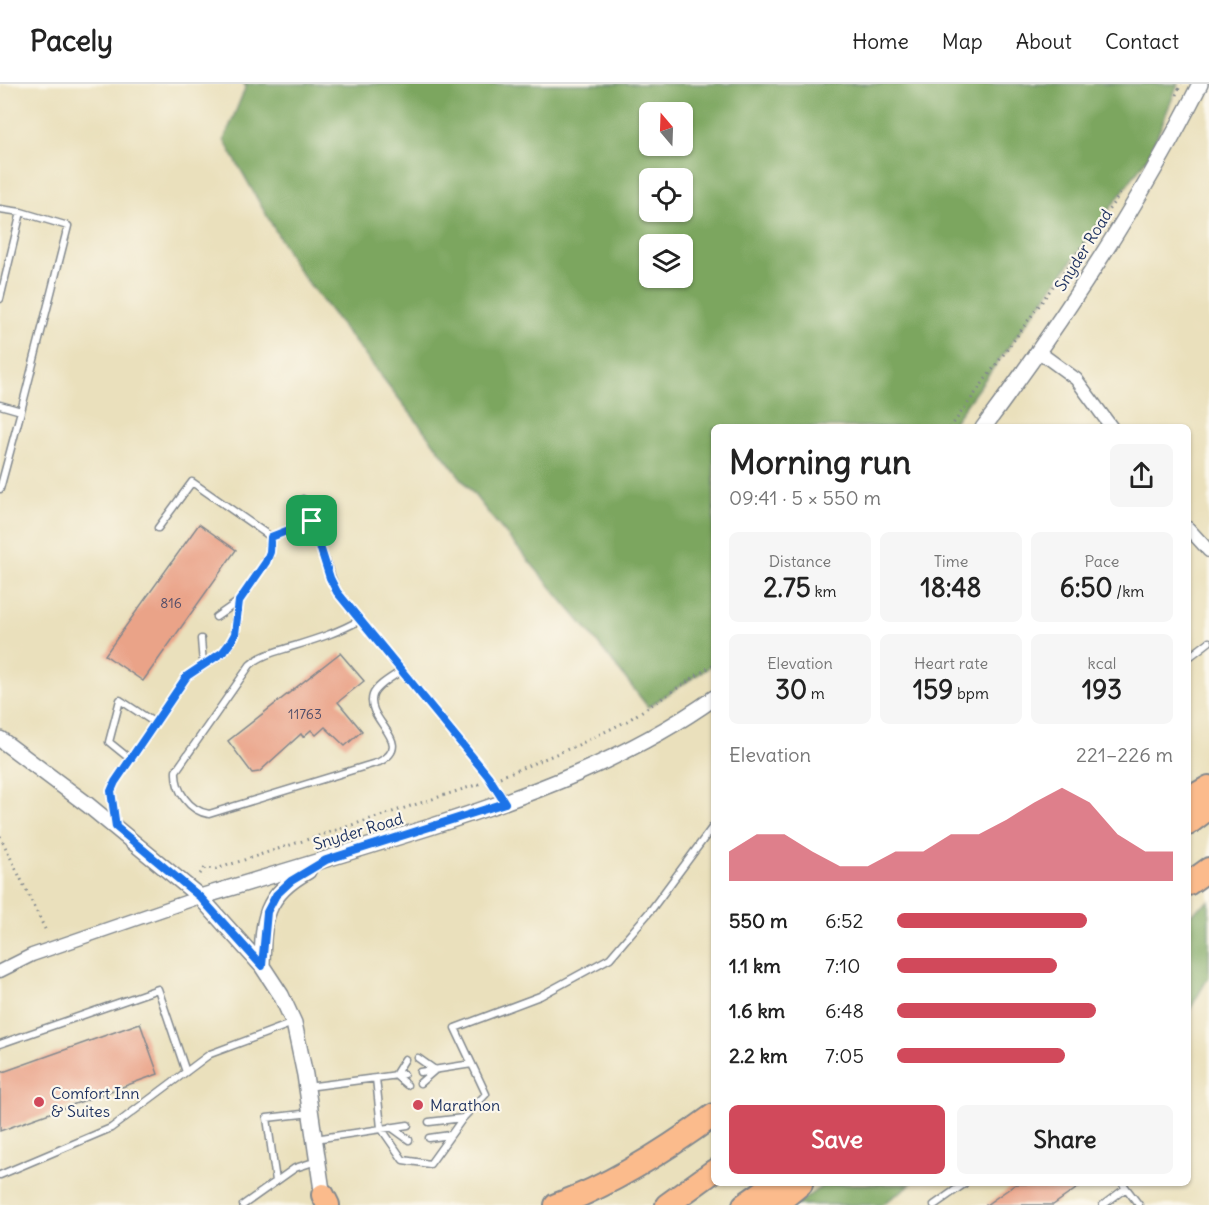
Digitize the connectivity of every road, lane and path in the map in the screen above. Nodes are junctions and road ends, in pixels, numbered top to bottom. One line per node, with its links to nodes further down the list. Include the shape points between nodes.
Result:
1 (1180, 84): 3 (path)
2 (1200, 84): 8 (street, Snyder Road, via 1156,167)
3 (1174, 98)
4 (1120, 194): 11 (path)
5 (0, 209): 6 (lane)
6 (21, 212): 7 (lane); 10 (lane, via 68,226)
7 (0, 299)
8 (1040, 352): 12 (street, Snyder Road); 13 (street, via 1076,379)
9 (0, 405): 10 (lane)
10 (21, 411): 14 (lane)
11 (953, 424)
12 (986, 424)
13 (1109, 424)
14 (0, 489)
15 (303, 499): 16 (lane)
16 (312, 521): 19 (lane); 23 (lane, via 330,578)
17 (158, 528): 19 (lane, via 192,482)
18 (1191, 531): 20 (street)
19 (271, 537): 21 (lane, via 266,562)
20 (1209, 551)
21 (239, 601): 22 (lane); 27 (lane, via 235,634 230,643)
22 (216, 617)
23 (360, 620): 29 (lane); 29 (lane, via 256,659 176,771 175,782 181,794 201,813 209,814 389,757 392,740 374,709 374,694)
24 (201, 639): 27 (lane)
25 (1209, 642): 26 (lane)
26 (1191, 656)
27 (203, 664): 31 (lane, via 187,676)
28 (711, 666): 34 (path, via 627,721)
29 (401, 670): 34 (lane)
30 (711, 700): 37 (street, Snyder Road, via 679,723 604,762)
31 (155, 723): 33 (lane); 33 (lane, via 120,700 109,742)
32 (0, 739): 40 (street)
33 (129, 762): 40 (lane, via 111,791)
34 (491, 781): 37 (lane); 45 (path, via 216,869 205,868)
35 (1209, 787): 36 (highway)
36 (1191, 797)
37 (505, 803): 43 (street, Snyder Road)
38 (1209, 808): 39 (highway)
39 (1191, 822)
40 (116, 827): 47 (street)
41 (711, 832): 55 (lane, via 610,958 540,996 455,1028)
42 (0, 836): 48 (path)
43 (326, 860): 47 (street, Snyder Road); 49 (street, via 291,881 270,904 264,921)
44 (1209, 869): 46 (highway)
45 (200, 874)
46 (1191, 882)
47 (200, 897): 49 (street); 50 (street, Snyder Road, via 32,955)
48 (46, 931)
49 (262, 966): 51 (street)
50 (0, 971)
51 (294, 1023): 57 (lane, via 210,1054); 64 (street)
52 (0, 1044): 57 (lane, via 158,989)
53 (418, 1058): 56 (lane)
54 (405, 1059): 60 (lane)
55 (472, 1064): 56 (lane); 67 (lane, via 486,1094)
56 (435, 1070): 58 (lane); 62 (lane)
57 (186, 1072): 78 (lane, via 111,1128)
58 (420, 1072)
59 (404, 1074): 60 (lane)
60 (395, 1075): 61 (lane); 63 (lane)
61 (376, 1078): 64 (lane); 71 (lane)
62 (420, 1083)
63 (407, 1084)
64 (307, 1087): 65 (street)
65 (311, 1113): 74 (street); 79 (lane, via 267,1118)
66 (711, 1117): 86 (highway, via 610,1180)
67 (464, 1119): 68 (lane); 72 (lane)
68 (429, 1122)
69 (408, 1125): 70 (lane)
70 (391, 1127): 71 (lane); 75 (lane)
71 (381, 1128): 72 (lane, via 403,1160 430,1164); 74 (lane)
72 (450, 1135): 73 (lane)
73 (429, 1138)
74 (314, 1139): 76 (street)
75 (409, 1140)
76 (318, 1161): 79 (lane, via 295,1168); 84 (street)
77 (711, 1173): 87 (highway)
78 (0, 1175)
79 (276, 1181): 85 (lane)
80 (771, 1186): 88 (highway)
81 (799, 1186): 89 (highway)
82 (961, 1186): 90 (lane)
83 (1125, 1186): 91 (lane); 92 (lane)
84 (323, 1202)
85 (243, 1205)
86 (556, 1205)
87 (667, 1205)
88 (744, 1205)
89 (775, 1205)
90 (934, 1205)
91 (1103, 1205)
92 (1139, 1205)

